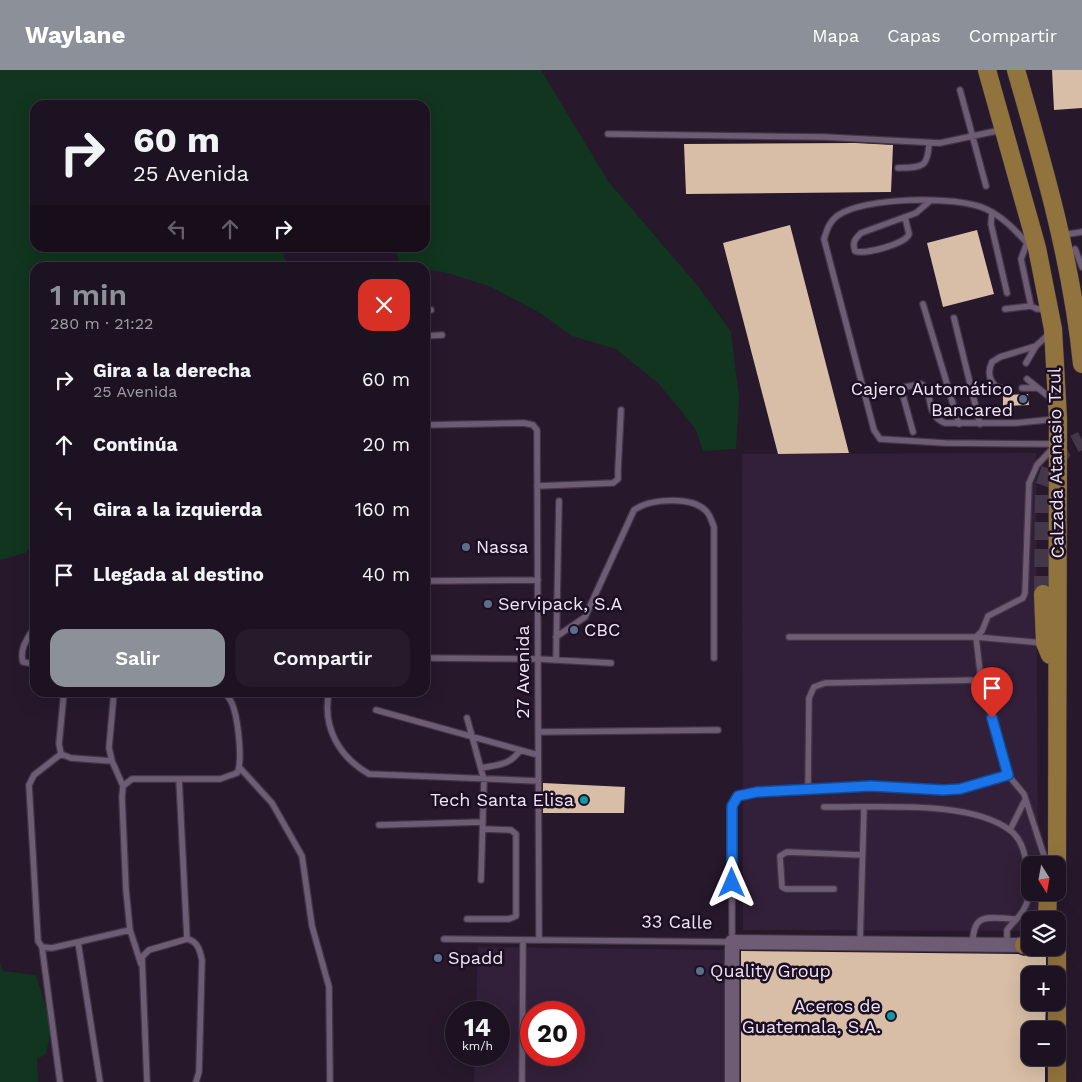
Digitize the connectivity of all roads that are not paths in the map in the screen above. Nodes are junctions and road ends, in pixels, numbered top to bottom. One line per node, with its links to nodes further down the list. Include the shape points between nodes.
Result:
1 (987, 70): 4 (main road, Calzada Atanasio Tzul)
2 (1016, 70): 14 (main road, Calzada Atanasio Tzul)
3 (960, 90): 6 (lane)
4 (1004, 129): 6 (lane); 15 (main road, Calzada Atanasio Tzul)
5 (608, 134): 7 (lane, via 824,137)
6 (973, 135): 7 (lane); 9 (lane)
7 (929, 143): 8 (lane, via 925,164)
8 (898, 168)
9 (986, 186)
10 (930, 201): 11 (lane, via 950,200); 12 (lane, via 916,213); 41 (lane, via 881,202 849,209 828,225 824,239 874,430 880,439 889,441)
11 (992, 212): 15 (lane, via 1005,219); 18 (lane, via 991,224)
12 (905, 217): 12 (lane, via 861,233 854,239 855,250 860,253 904,241 909,234)
13 (1082, 232): 14 (lane)
14 (1061, 235): 27 (main road, Calzada Atanasio Tzul)
15 (1032, 245): 20 (lane, via 1021,258); 22 (main road, Calzada Atanasio Tzul)
16 (1075, 249): 17 (lane)
17 (1082, 267)
18 (1007, 293)
19 (923, 304): 37 (lane)
20 (1031, 306): 21 (lane); 22 (lane, via 1037,310)
21 (1005, 309)
22 (1049, 309): 24 (main road, Calzada Atanasio Tzul)
23 (954, 318): 38 (lane)
24 (1053, 330): 28 (lane); 36 (main road, Calzada Atanasio Tzul)
25 (442, 335): 26 (lane)
26 (430, 336)
27 (1081, 342): 30 (main road, Calzada Atanasio Tzul)
28 (1036, 346): 29 (lane); 34 (lane, via 992,362 991,383 998,389)
29 (1026, 364)
30 (1082, 364)
31 (1027, 379): 33 (lane)
32 (1022, 388): 33 (lane)
33 (1036, 388): 36 (lane)
34 (1009, 389)
35 (621, 410): 42 (lane, via 618,479 613,483)
36 (1058, 411): 38 (lane); 41 (main road, Calzada Atanasio Tzul)
37 (959, 424): 38 (lane); 40 (lane, via 935,420 926,388 921,384 905,387 902,392)
38 (980, 424)
39 (430, 425): 42 (lane, 27 Avenida, via 533,425 537,430)
40 (912, 432)
41 (1058, 444): 50 (lane, via 1037,465 1029,483 1023,598 988,616); 58 (main road, Calzada Atanasio Tzul)
42 (537, 486): 44 (lane, 27 Avenida)
43 (559, 501): 48 (lane)
44 (538, 580): 45 (lane); 54 (lane, 27 Avenida)
45 (430, 581)
46 (1042, 594): 51 (main road)
47 (30, 634): 56 (lane, via 21,657 23,662)
48 (556, 637): 53 (lane, via 585,617 634,510 646,502 677,501 696,504 707,510 714,528); 55 (lane)
49 (790, 637): 50 (lane)
50 (976, 637): 51 (lane); 59 (lane)
51 (1045, 643): 58 (main road)
52 (430, 658): 54 (lane)
53 (714, 658)
54 (538, 659): 55 (lane); 67 (lane, 27 Avenida)
55 (556, 660): 57 (lane)
56 (30, 663)
57 (611, 663)
58 (1057, 676): 70 (main road, Calzada Atanasio Tzul)
59 (981, 680): 76 (lane); 81 (lane, via 825,683 814,687 809,698)
60 (64, 697): 71 (lane)
61 (114, 697): 73 (lane, via 109,748)
62 (229, 697): 74 (lane, via 234,708)
63 (328, 697): 78 (lane, via 326,708 332,735 356,767 369,774)
64 (376, 710): 68 (lane)
65 (467, 718): 68 (lane)
66 (718, 730): 67 (lane)
67 (538, 732): 72 (lane, 27 Avenida)
68 (472, 737): 69 (lane); 75 (lane)
69 (520, 750): 72 (lane); 75 (lane, via 509,762)
70 (1057, 750): 91 (main road, via 1047,779); 92 (main road, Calzada Atanasio Tzul)
71 (61, 754): 73 (lane, via 71,758); 108 (lane, via 34,775 29,785 38,941)
72 (538, 755): 79 (lane, 27 Avenida)
73 (112, 761): 80 (lane)
74 (240, 768): 77 (lane, via 232,776 220,779); 115 (lane, via 272,803 302,856 312,926 329,987)
75 (481, 768): 78 (lane)
76 (1008, 775): 81 (lane, via 960,789 871,786); 82 (lane, via 1024,794)
77 (179, 779): 80 (lane, via 132,779); 100 (lane)
78 (484, 780): 79 (lane); 85 (lane)
79 (538, 781): 99 (lane, 27 Avenida)
80 (123, 786): 97 (lane)
81 (808, 789): 103 (lane, via 746,793 738,796 732,806)
82 (1025, 800): 88 (lane); 90 (lane)
83 (824, 807): 84 (lane)
84 (864, 808): 88 (lane, via 948,809 973,814); 89 (lane)
85 (483, 822): 86 (lane); 87 (lane)
86 (379, 825)
87 (483, 829): 93 (lane); 95 (lane, via 511,830 516,834 516,916)
88 (1010, 830): 96 (lane, via 1025,852 1030,880 1028,901)
89 (862, 856): 94 (lane, via 787,852 780,856 782,887); 105 (lane)
90 (1045, 856)
91 (1048, 856)
92 (1057, 856)
93 (481, 880)
94 (834, 889)
95 (467, 918)
96 (1015, 919): 104 (lane, via 1007,930); 106 (lane, via 982,918 972,930)
97 (130, 930): 102 (lane); 109 (lane)
98 (444, 939): 101 (lane, 33 Calle)
99 (539, 939): 101 (lane, 33 Calle); 103 (lane, 33 Calle)
100 (187, 940): 109 (lane, via 149,950 142,957); 114 (lane, via 197,944 202,960 199,1072)
101 (523, 940): 116 (lane)
102 (78, 942): 108 (lane); 112 (lane)
103 (732, 942): 105 (street, 33 Calle); 117 (street)
104 (1021, 942)
105 (860, 943): 106 (street, 33 Calle)
106 (973, 944): 107 (street, 33 Calle)
107 (1021, 944)
108 (42, 947): 111 (lane)
109 (141, 964): 113 (lane)
110 (1057, 1066): 118 (main road)
111 (60, 1082)
112 (100, 1082)
113 (147, 1082)
114 (196, 1082)
115 (330, 1082)
116 (522, 1082)
117 (732, 1082)
118 (1058, 1082)

